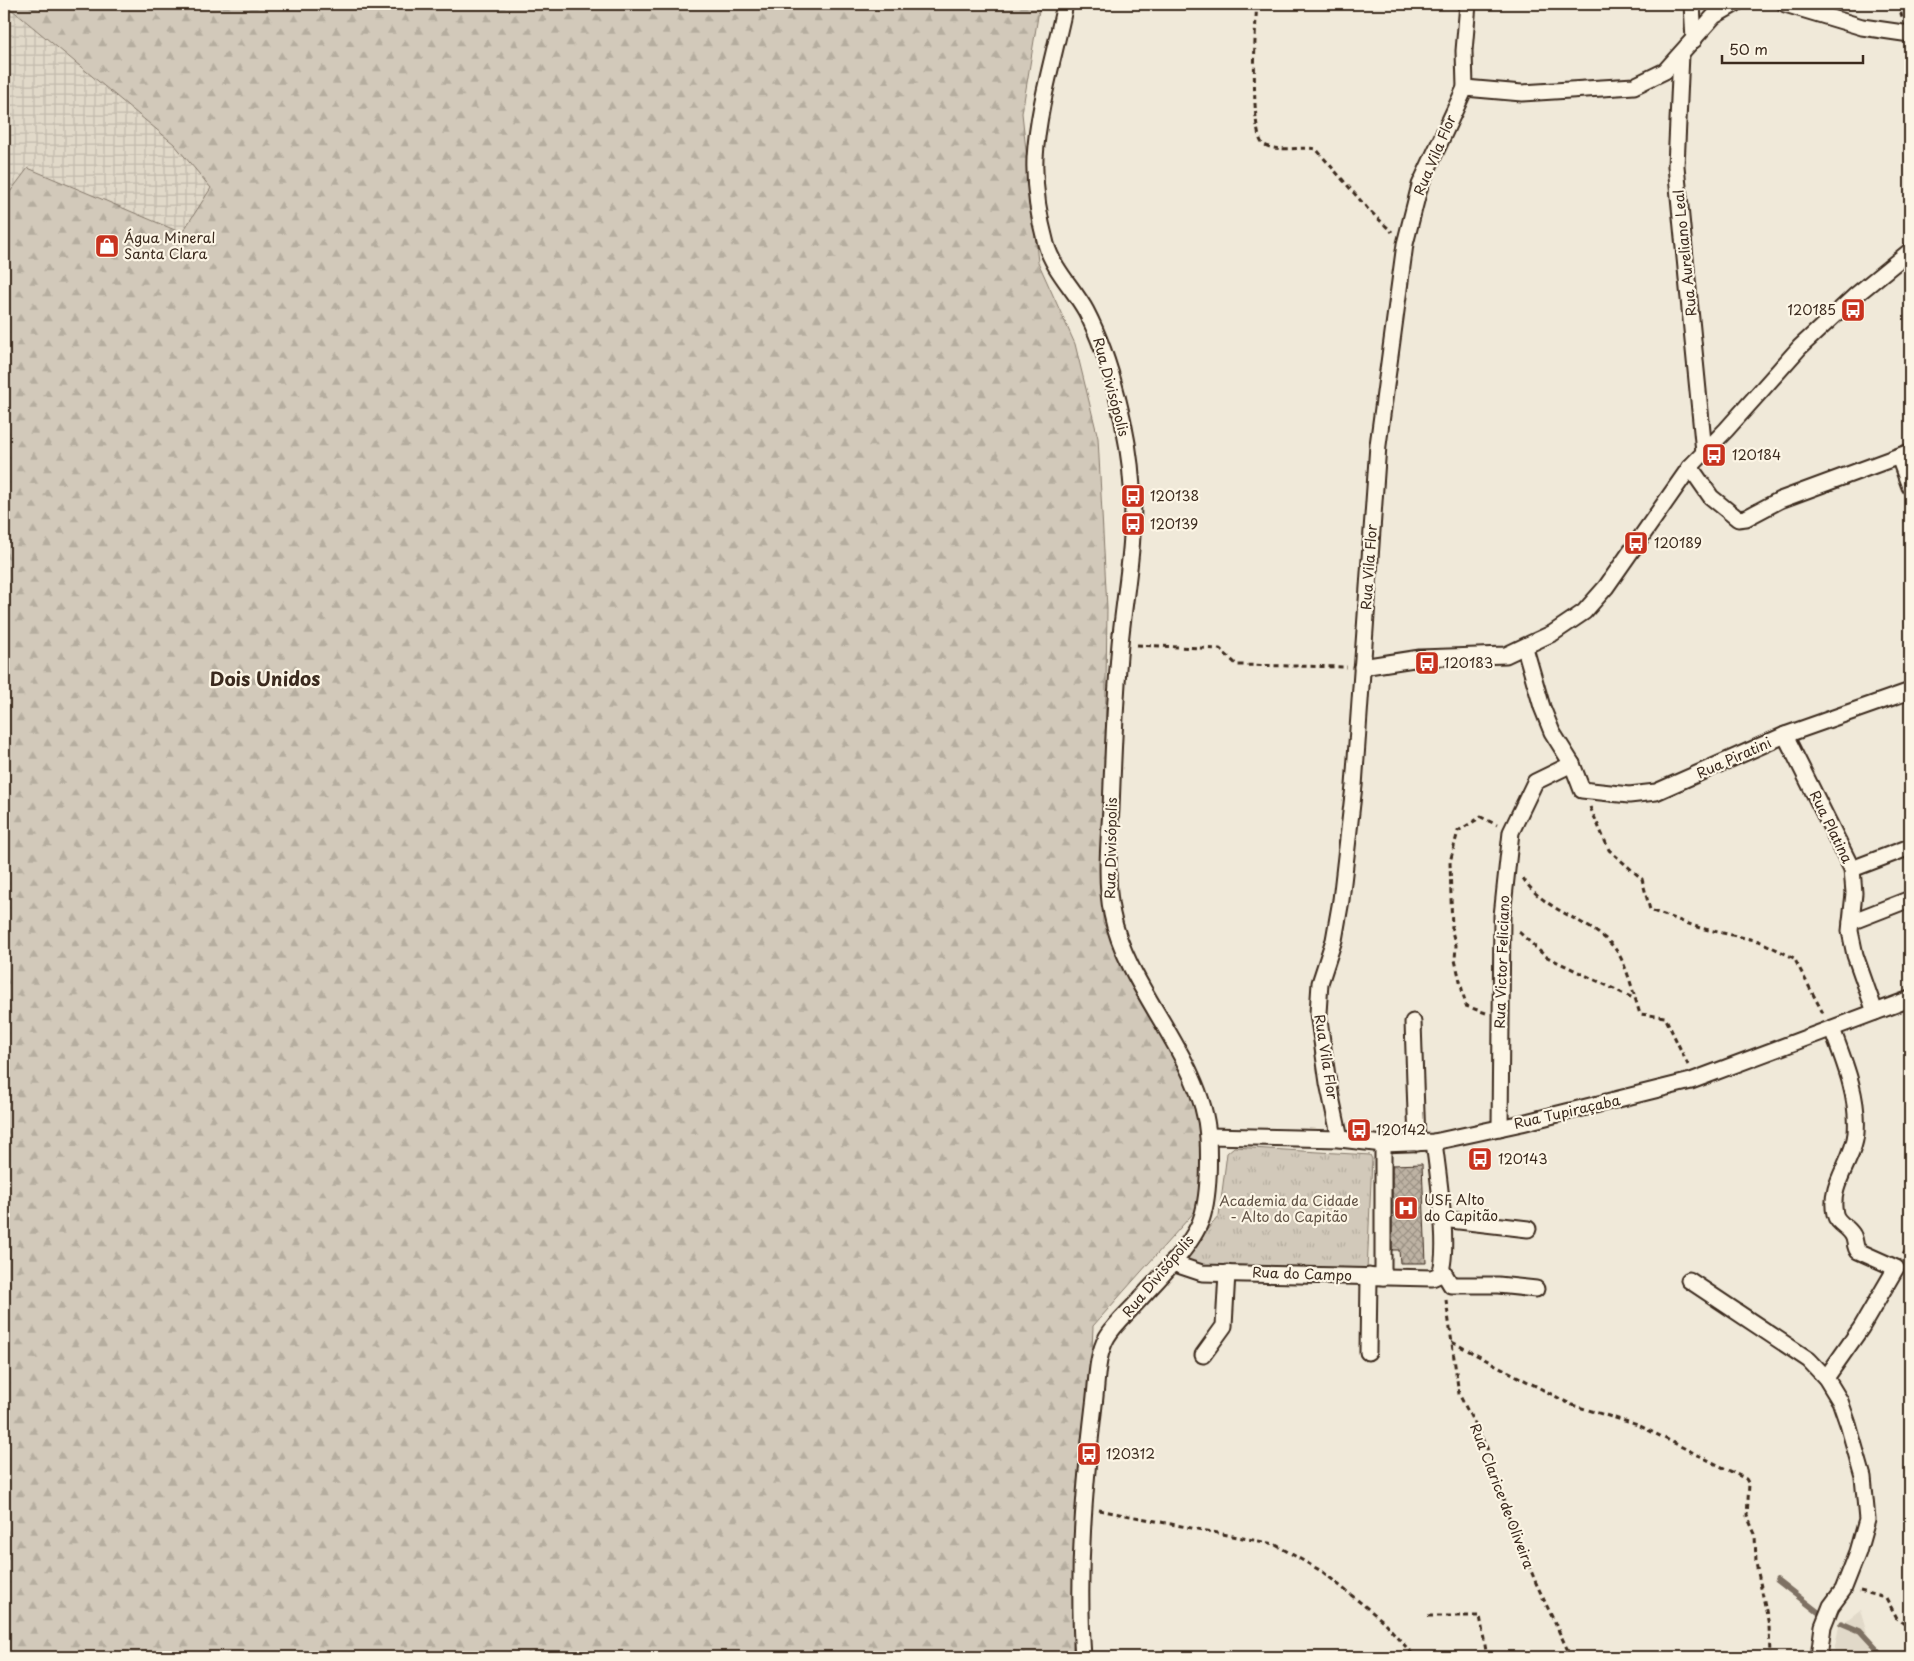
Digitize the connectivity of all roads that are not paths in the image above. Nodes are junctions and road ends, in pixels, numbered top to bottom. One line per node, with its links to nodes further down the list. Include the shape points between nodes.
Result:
1 (1065, 4): 29 (street, Rua Divisópolis, via 1039,124 1035,162 1047,249 1098,337 1122,417 1132,486 1132,541 1120,643 1110,831 1110,907 1115,929 1132,970 1193,1082)
2 (1468, 4): 9 (street, Rua Vila Flor)
3 (1692, 4): 7 (street)
4 (1735, 4): 7 (street, via 1714,16)
5 (1785, 4): 6 (street, via 1862,27)
6 (1907, 34)
7 (1694, 40): 8 (street)
8 (1681, 54): 9 (street, via 1665,71 1634,86 1522,93); 11 (street, Rua Aureliano Leal, via 1676,166)
9 (1465, 88): 16 (street, Rua Vila Flor, via 1420,185 1405,244 1378,445)
10 (1910, 251): 11 (street, via 1800,347)
11 (1704, 452): 13 (street)
12 (1905, 455): 13 (street, via 1780,500 1738,519 1711,497); 14 (street)
13 (1690, 467): 15 (street, via 1606,588 1584,612)
14 (1910, 487)
15 (1525, 648): 16 (street, via 1491,657 1420,658); 19 (street, via 1552,732)
16 (1362, 667): 30 (street, Rua Vila Flor, via 1344,880 1334,940 1320,983 1318,1013)
17 (1910, 690): 18 (street, Rua Piratini)
18 (1784, 735): 19 (street, Rua Piratini, via 1656,792 1629,795 1582,790); 21 (street, Rua Platina)
19 (1572, 764): 28 (street, Rua Victor Feliciano, via 1535,782 1511,832 1502,916)
20 (1910, 846): 21 (street)
21 (1852, 870): 23 (street, Rua Platina)
22 (1910, 899): 23 (street)
23 (1851, 922): 25 (street, Rua Platina, via 1855,956)
24 (1910, 999): 25 (street, Rua Tupiraçaba)
25 (1875, 1012): 27 (street, Rua Tupiraçaba)
26 (1412, 1022): 32 (street)
27 (1832, 1029): 28 (street, Rua Tupiraçaba, via 1695,1080); 44 (street, via 1846,1065 1856,1107 1856,1134 1836,1188 1835,1214 1851,1232 1858,1251 1896,1268 1861,1328)
28 (1500, 1128): 31 (street, Rua Tupiraçaba)
29 (1208, 1136): 30 (street, Rua Tupiraçaba); 36 (street, Rua Divisópolis, via 1203,1217)
30 (1340, 1139): 33 (street, Rua Tupiraçaba)
31 (1434, 1142): 32 (street, Rua Tupiraçaba); 34 (street)
32 (1417, 1143): 33 (street, Rua Tupiraçaba)
33 (1383, 1144): 39 (street)
34 (1442, 1219): 35 (street); 38 (street)
35 (1528, 1228)
36 (1172, 1263): 37 (street, Rua do Campo, via 1202,1272); 45 (street, Rua Divisópolis, via 1108,1336 1101,1353 1084,1507 1080,1605)
37 (1227, 1273): 39 (street, Rua do Campo); 43 (street, via 1224,1326)
38 (1437, 1274): 39 (street, Rua do Campo); 41 (street, via 1451,1285)
39 (1376, 1276): 42 (street)
40 (1689, 1280): 44 (street, via 1809,1360)
41 (1536, 1289)
42 (1368, 1352)
43 (1203, 1355)
44 (1826, 1378): 46 (street, via 1840,1401 1848,1424 1863,1477 1868,1520 1843,1590 1831,1606 1823,1626)
45 (1083, 1657)
46 (1819, 1657)

